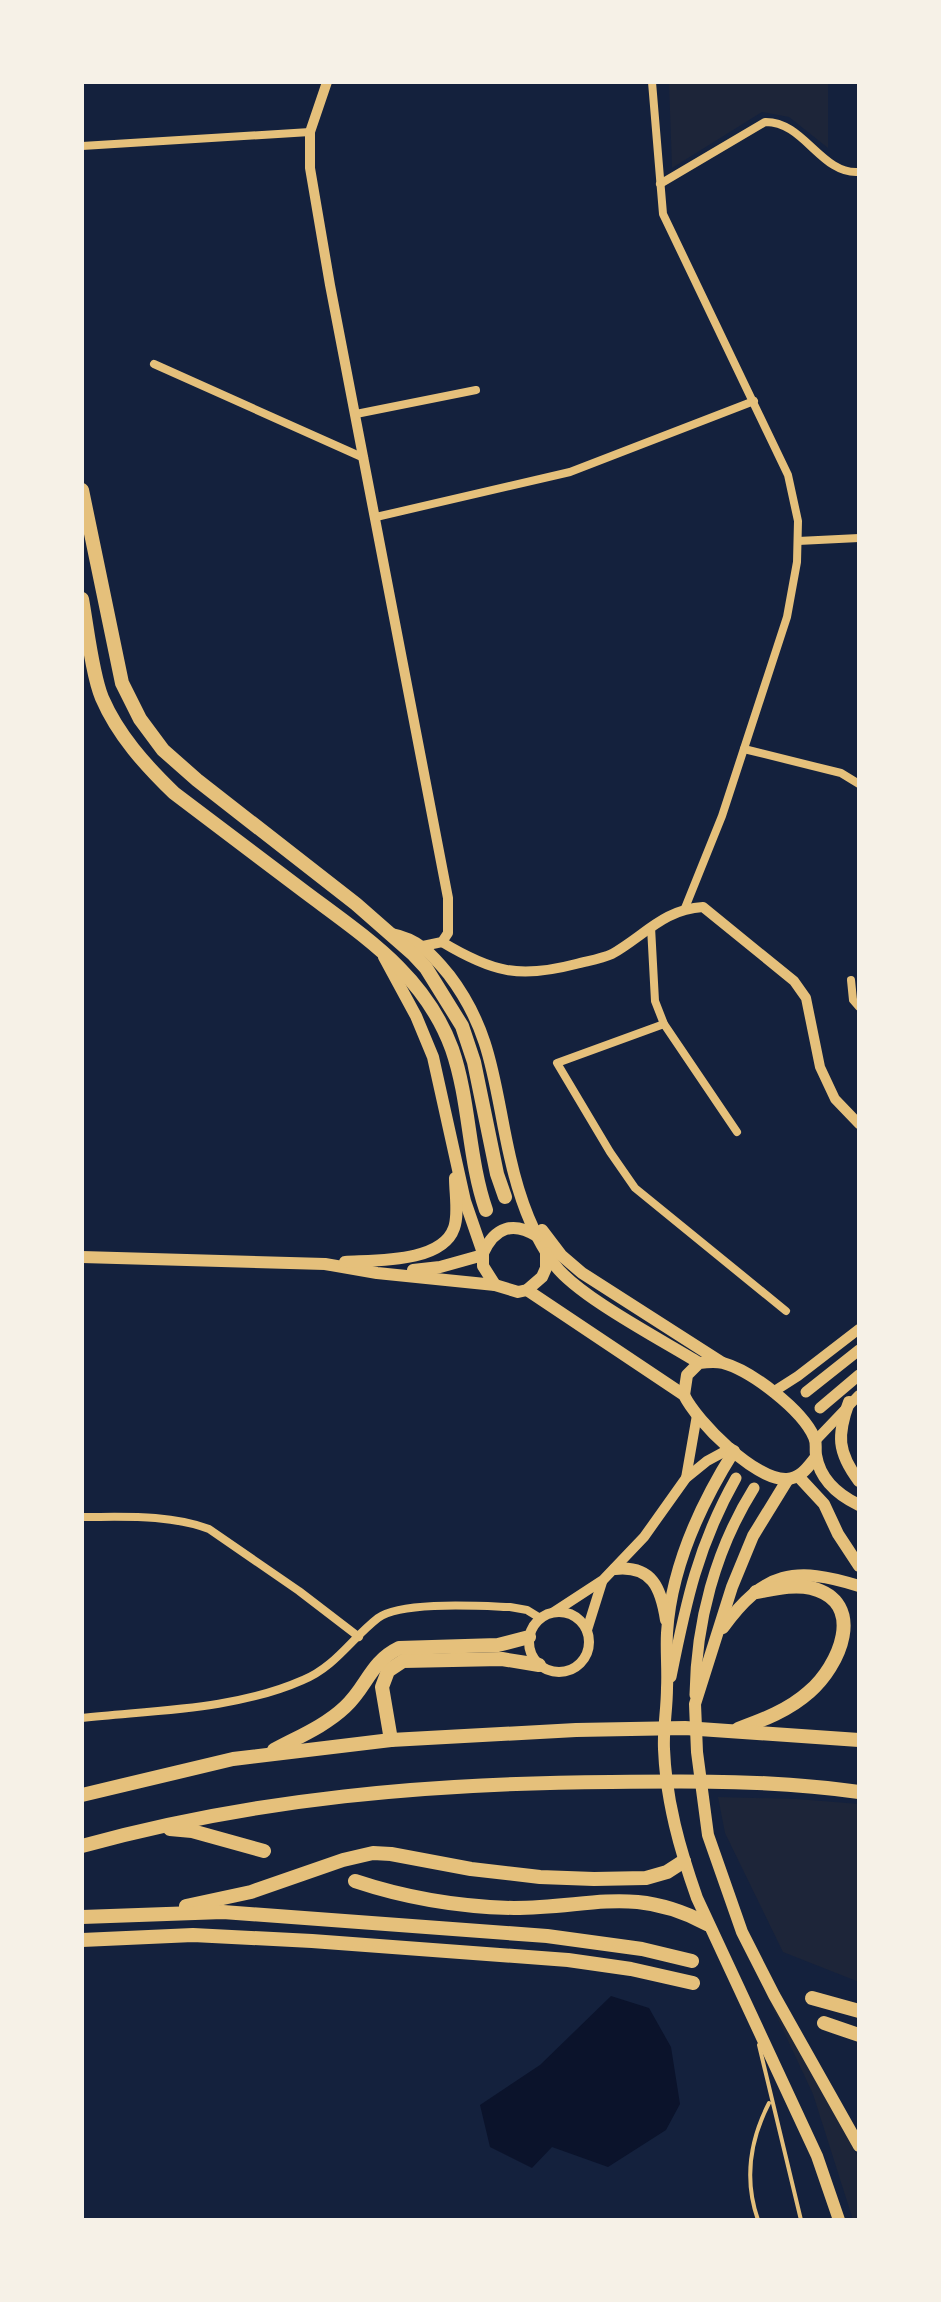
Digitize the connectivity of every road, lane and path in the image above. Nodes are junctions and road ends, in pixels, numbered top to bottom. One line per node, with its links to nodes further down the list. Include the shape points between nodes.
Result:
1 (327, 82): 3 (street)
2 (652, 82): 6 (street)
3 (310, 132): 4 (street); 10 (street, via 310,168)
4 (82, 146)
5 (859, 172): 6 (street, via 841,171 786,125 765,122)
6 (660, 184): 9 (street, via 663,214)
7 (154, 364): 11 (street)
8 (476, 390): 10 (street)
9 (754, 401): 13 (street, via 570,472); 15 (street, via 788,475)
10 (356, 414): 11 (street)
11 (364, 458): 13 (street)
12 (82, 490): 21 (highway, via 122,683 140,719 163,750 197,780)
13 (376, 517): 22 (street, via 448,898 448,933)
14 (859, 538): 15 (street)
15 (798, 541): 17 (street, via 787,617)
16 (82, 599): 24 (highway, via 101,696 147,768)
17 (744, 749): 18 (street, via 841,773); 19 (street)
18 (859, 784)
19 (685, 908): 20 (street); 28 (street, via 703,907 794,981 806,998 820,1067 835,1099)
20 (651, 927): 22 (street, via 609,955 542,972 512,973); 27 (street, via 655,1001)
21 (391, 934): 23 (main road); 31 (highway, via 426,968 462,1026)
22 (442, 942): 23 (street)
23 (423, 946): 32 (main road, via 470,1004 490,1053)
24 (378, 948): 30 (main road, via 433,1057); 33 (highway, via 422,991 452,1050)
25 (851, 980): 26 (street)
26 (859, 1007)
27 (664, 1024): 29 (street); 42 (street, via 557,1063 635,1188)
28 (859, 1124)
29 (737, 1132)
30 (454, 1147): 36 (main road); 38 (main road, via 455,1219 446,1241 411,1257)
31 (505, 1197)
32 (524, 1202): 34 (main road); 45 (main road, via 570,1264)
33 (486, 1210)
34 (537, 1236): 35 (main road); 36 (main road, via 512,1227 499,1231)
35 (545, 1248): 41 (main road, via 546,1268); 46 (main road, via 554,1265 578,1287)
36 (483, 1254): 39 (main road, via 431,1269); 40 (main road, via 487,1276)
37 (82, 1257): 38 (main road)
38 (325, 1264): 39 (main road)
39 (377, 1273): 40 (main road)
40 (495, 1285): 41 (main road)
41 (527, 1290): 50 (main road)
42 (786, 1311)
43 (859, 1329): 48 (street)
44 (859, 1350): 49 (main road)
45 (721, 1362): 46 (main road); 48 (main road)
46 (699, 1363): 50 (main road, via 687,1375)
47 (859, 1375): 52 (main road)
48 (773, 1392): 54 (main road, via 803,1419)
49 (806, 1392)
50 (684, 1395): 53 (main road)
51 (854, 1398): 54 (street); 60 (main road, via 840,1439 843,1456)
52 (820, 1408)
53 (697, 1415): 55 (main road); 57 (street)
54 (816, 1440): 56 (main road)
55 (733, 1449): 57 (street); 59 (main road, via 757,1469); 72 (main road, via 692,1532)
56 (816, 1457): 59 (main road); 62 (main road, via 834,1489)
57 (686, 1478): 65 (street)
58 (736, 1478): 77 (main road, via 715,1514 694,1571)
59 (793, 1478): 64 (main road, via 824,1504); 75 (main road, via 748,1547)
60 (859, 1481)
61 (754, 1488): 78 (main road, via 713,1579 695,1671)
62 (859, 1505)
63 (82, 1517): 73 (street, via 159,1518 209,1529)
64 (859, 1566)
65 (615, 1569): 66 (street); 72 (main road, via 636,1569 650,1578 661,1595)
66 (603, 1580): 69 (street); 71 (street)
67 (859, 1586): 68 (main road, via 806,1574 777,1579)
68 (756, 1592): 75 (main road); 80 (highway, via 802,1587 825,1594 841,1613 844,1637 833,1664 811,1691 783,1710)
69 (554, 1612): 70 (street); 71 (street, via 570,1613)
70 (540, 1618): 73 (street, via 510,1607 405,1609 382,1616); 74 (street)
71 (587, 1630): 76 (street, via 588,1650 575,1667 553,1671)
72 (667, 1631): 77 (main road)
73 (359, 1637): 79 (street, via 338,1659 306,1679 257,1697)
74 (529, 1637): 76 (street, via 530,1652); 83 (highway, via 498,1645 399,1648 374,1665 360,1690 335,1716)
75 (717, 1637): 78 (main road)
76 (539, 1665): 82 (highway, via 502,1659 403,1661 388,1671 382,1687)
77 (667, 1693): 89 (main road, via 669,1802)
78 (695, 1704): 103 (main road, via 708,1835 731,1904 756,1962)
79 (82, 1718)
80 (733, 1730): 81 (highway); 82 (highway, via 576,1730)
81 (859, 1737)
82 (391, 1740): 83 (highway)
83 (266, 1754): 85 (highway)
84 (859, 1792): 86 (highway, via 765,1782 509,1783 333,1796)
85 (82, 1795)
86 (150, 1827): 87 (highway); 88 (highway, via 192,1831)
87 (82, 1846)
88 (264, 1851)
89 (684, 1861): 91 (highway, via 646,1878 594,1879 471,1869 373,1853 251,1892); 93 (main road)
90 (355, 1881): 93 (highway, via 464,1905 557,1907 641,1901)
91 (153, 1913): 92 (highway); 95 (highway, via 223,1912 547,1936)
92 (82, 1917)
93 (707, 1924): 100 (main road)
94 (82, 1940): 96 (highway, via 193,1935 312,1941 568,1960)
95 (692, 1961)
96 (693, 1983)
97 (812, 1998): 98 (highway)
98 (859, 2011)
99 (824, 2023): 101 (highway)
100 (755, 2027): 102 (lane); 106 (main road, via 817,2156)
101 (859, 2035)
102 (770, 2101): 104 (lane, via 756,2134 750,2170); 105 (lane)
103 (859, 2146)
104 (758, 2220)
105 (801, 2220)
106 (839, 2220)

